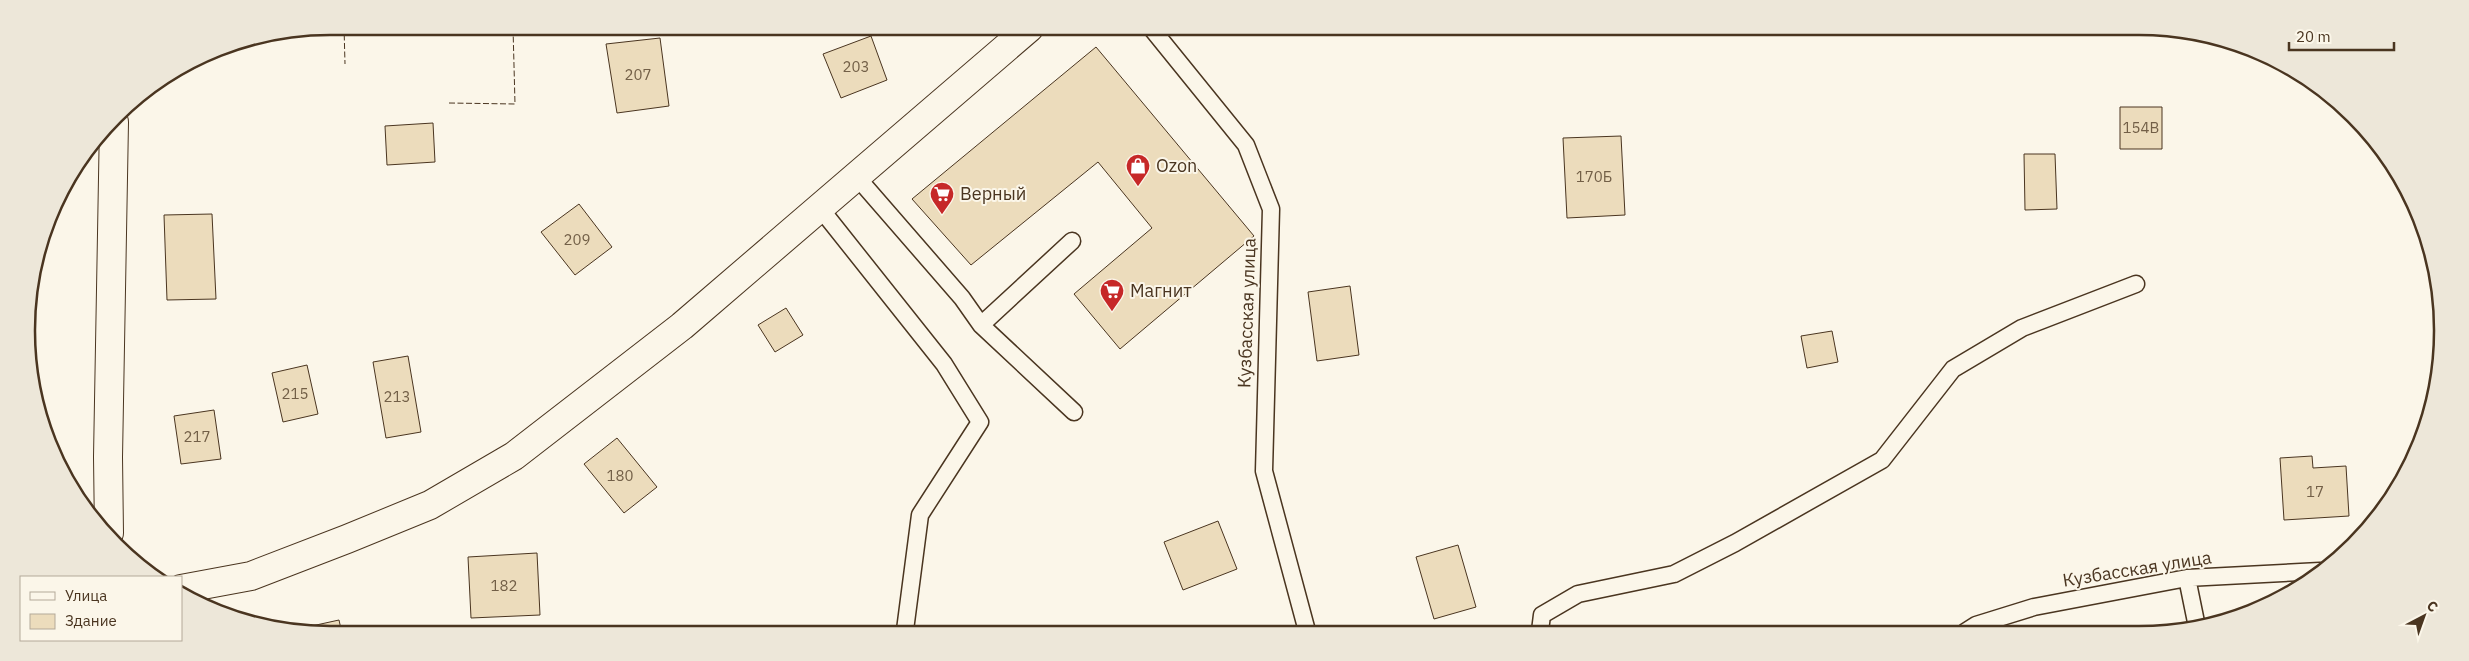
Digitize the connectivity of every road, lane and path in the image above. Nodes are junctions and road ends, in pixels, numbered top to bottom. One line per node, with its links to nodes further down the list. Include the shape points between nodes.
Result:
1 (1021, 35): 4 (main road)
2 (1157, 35): 16 (lane, Кузбасская улица, via 1246,144 1271,209 1264,471)
3 (114, 130): 10 (main road)
4 (856, 176): 5 (main road); 8 (lane, via 962,298)
5 (820, 208): 13 (main road, via 682,326 514,456 430,505 347,540 251,576); 15 (lane, via 944,364 980,422 920,515)
6 (1072, 241): 8 (lane)
7 (2136, 284): 17 (lane, via 2022,328 1953,369 1882,460 1674,574 1578,594 1542,615)
8 (981, 325): 9 (lane)
9 (1074, 412)
10 (109, 526)
11 (2309, 572): 12 (lane, Кузбасская улица)
12 (2187, 578): 14 (lane); 18 (lane, Кузбасская улица, via 2034,607)
13 (186, 588)
14 (2196, 620)
15 (906, 626)
16 (1306, 626)
17 (1541, 626)
18 (1974, 626)

